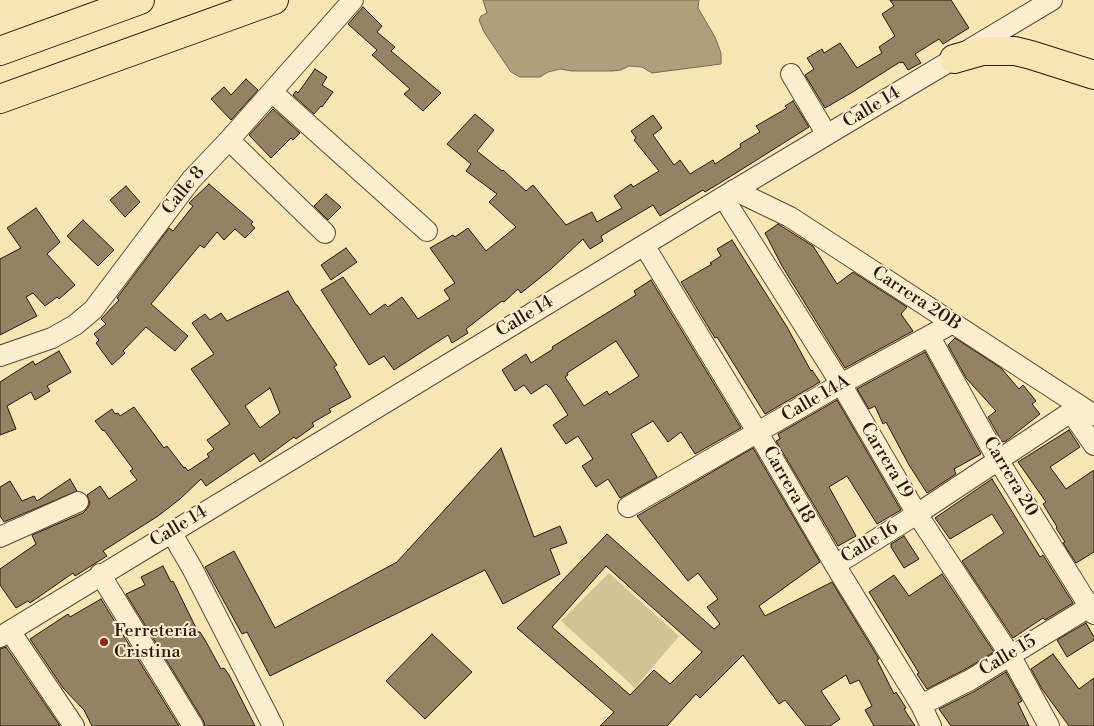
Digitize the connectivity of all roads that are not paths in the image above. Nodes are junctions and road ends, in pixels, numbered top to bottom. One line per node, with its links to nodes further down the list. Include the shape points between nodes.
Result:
1 (140, 0): 5 (highway)
2 (274, 0): 10 (highway)
3 (353, 0): 9 (street, Calle 8)
4 (1051, 1): 6 (street, Calle 14)
5 (0, 51)
6 (954, 59): 8 (highway, via 982,51 1014,51); 11 (street, Calle 14)
7 (791, 74): 11 (street)
8 (1094, 75)
9 (272, 92): 12 (street, Calle 8); 14 (street)
10 (0, 98)
11 (827, 136): 13 (street, Calle 14)
12 (229, 140): 15 (street); 19 (street, Calle 8, via 191,180 93,310 52,338)
13 (729, 193): 16 (street, Calle 14); 17 (street, Carrera 20B, via 790,217); 20 (street, Carrera 19)
14 (427, 231)
15 (325, 233)
16 (644, 245): 22 (street, Carrera 18); 28 (street, Calle 14)
17 (953, 323): 18 (street, Calle 14A); 21 (street, Carrera 20B)
18 (930, 337): 20 (street, Calle 14A); 24 (street, Carrera 20)
19 (0, 356)
20 (841, 384): 22 (street, Calle 14A); 27 (street, Carrera 19)
21 (1082, 411): 23 (street); 24 (street, Calle 16)
22 (758, 433): 26 (street, Calle 14A); 30 (street, Carrera 18)
23 (1094, 445)
24 (998, 460): 27 (street, Calle 16); 32 (street, Carrera 20)
25 (78, 502): 29 (street)
26 (628, 507)
27 (917, 514): 30 (street, Calle 16); 34 (street, Carrera 19)
28 (171, 532): 31 (street, Calle 14); 38 (street)
29 (0, 537)
30 (835, 564): 35 (street, Carrera 18)
31 (100, 574): 33 (street, Calle 14); 37 (street)
32 (1093, 608): 34 (street, Calle 15)
33 (5, 634): 36 (street)
34 (1010, 655): 35 (street, Calle 15); 40 (street, Carrera 19)
35 (921, 705): 39 (street, Carrera 18)
36 (74, 726)
37 (193, 726)
38 (273, 726)
39 (931, 726)
40 (1048, 726)

